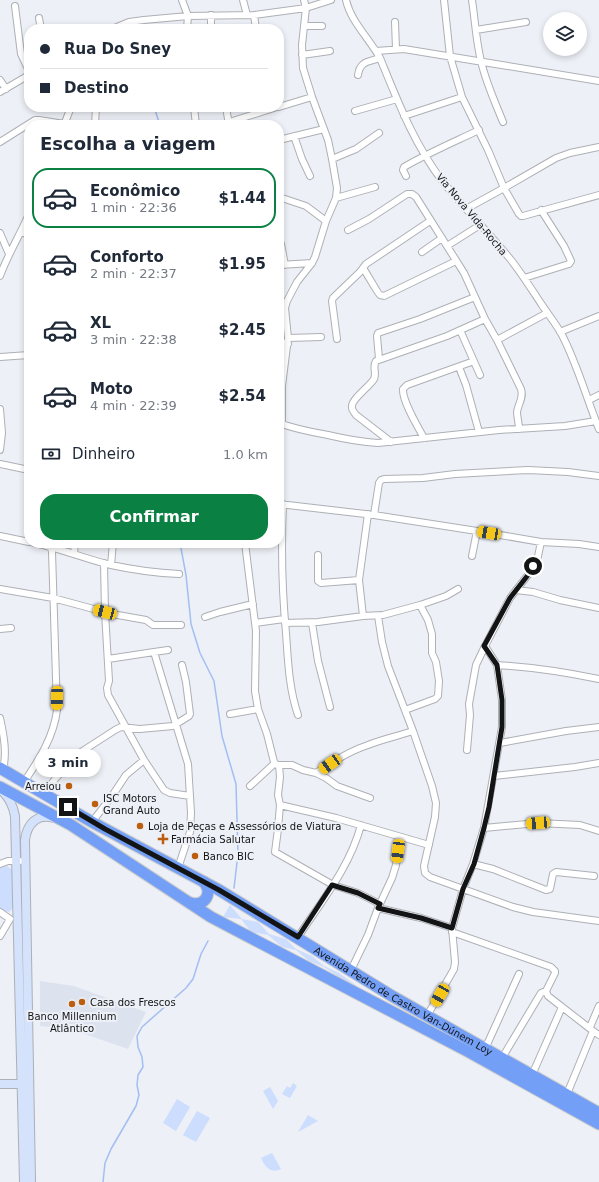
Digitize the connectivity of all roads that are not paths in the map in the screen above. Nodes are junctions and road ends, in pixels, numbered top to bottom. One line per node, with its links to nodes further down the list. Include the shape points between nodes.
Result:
1 (182, 0): 12 (street)
2 (243, 0): 11 (street)
3 (304, 0): 9 (street)
4 (331, 0): 9 (street)
5 (346, 0): 26 (street, Via Nova Vida-Rocha, via 356,22)
6 (444, 0): 28 (street)
7 (472, 0): 23 (street)
8 (15, 6): 30 (street)
9 (306, 8): 11 (street); 21 (street)
10 (211, 15): 11 (street); 12 (street); 19 (street)
11 (251, 15): 20 (street)
12 (188, 16): 17 (street); 18 (street)
13 (39, 18): 16 (street)
14 (395, 22): 24 (street)
15 (526, 22): 23 (street)
16 (40, 24)
17 (124, 24)
18 (187, 24)
19 (211, 24)
20 (254, 24)
21 (304, 26): 22 (street); 27 (street)
22 (322, 26)
23 (476, 30): 31 (street)
24 (396, 49): 26 (street); 28 (street)
25 (330, 51): 27 (street)
26 (376, 51): 29 (street, Via Nova Vida-Rocha)
27 (302, 55): 38 (street)
28 (450, 56): 31 (street); 39 (street)
29 (380, 58): 32 (street, via 362,65); 40 (street, Via Nova Vida-Rocha)
30 (24, 61)
31 (481, 62): 36 (street); 46 (street)
32 (358, 74)
33 (599, 75): 36 (street)
34 (24, 78): 37 (street)
35 (0, 80): 37 (street)
36 (599, 81)
37 (3, 91)
38 (312, 97): 41 (street); 48 (street)
39 (462, 97): 44 (street); 49 (street)
40 (397, 99): 42 (street); 44 (street, Via Nova Vida-Rocha)
41 (284, 105)
42 (355, 111)
43 (258, 112): 45 (street)
44 (404, 116): 55 (street, Via Nova Vida-Rocha)
45 (237, 120)
46 (503, 122)
47 (24, 127): 53 (street)
48 (324, 129): 51 (street); 56 (street)
49 (479, 130): 55 (street); 60 (street)
50 (379, 133): 56 (street, via 356,149)
51 (294, 136): 52 (street); 57 (street)
52 (284, 139)
53 (0, 142)
54 (599, 147): 60 (street, via 556,158)
55 (425, 155): 58 (street, via 404,167); 64 (street, Via Nova Vida-Rocha)
56 (332, 158): 62 (street)
57 (310, 176)
58 (406, 176)
59 (375, 186): 62 (street)
60 (504, 188): 64 (street); 65 (street, via 521,216)
61 (599, 195): 65 (street)
62 (336, 198): 66 (street)
63 (284, 199): 66 (street, via 306,206)
64 (466, 209): 69 (street, Via Nova Vida-Rocha)
65 (541, 210): 84 (street, via 571,261 569,264)
66 (326, 221): 79 (street)
67 (430, 221): 70 (street, via 416,197 407,194); 74 (street); 82 (street)
68 (24, 225): 71 (street)
69 (480, 225): 75 (street); 84 (street, Via Nova Vida-Rocha)
70 (348, 230)
71 (21, 232): 73 (street); 77 (street)
72 (0, 233): 77 (street)
73 (24, 233)
74 (442, 238): 75 (street); 76 (street)
75 (447, 246): 78 (street)
76 (422, 252)
77 (9, 254): 80 (street)
78 (456, 261): 82 (street, via 384,296 378,293); 85 (street)
79 (312, 263): 81 (street); 95 (street, via 297,282 287,301 285,308)
80 (2, 264): 83 (street)
81 (284, 265)
82 (363, 268): 92 (street, via 337,293 332,302)
83 (0, 276)
84 (524, 278): 86 (street, Via Nova Vida-Rocha)
85 (475, 297): 88 (street); 98 (street, via 378,333)
86 (547, 313): 90 (street, Via Nova Vida-Rocha); 93 (street)
87 (599, 316): 90 (street)
88 (485, 319): 89 (street); 93 (street)
89 (460, 330): 98 (street); 99 (street)
90 (560, 332): 104 (street, Via Nova Vida-Rocha)
91 (321, 337): 95 (street)
92 (337, 339)
93 (498, 340): 109 (street, via 523,393 517,413)
94 (284, 341): 95 (street)
95 (288, 341): 101 (street)
96 (24, 355): 97 (street)
97 (0, 357)
98 (379, 359): 113 (street, via 374,363 373,380 352,407 356,415)
99 (474, 361): 100 (street); 102 (street)
100 (459, 367): 111 (street); 112 (street, via 407,385 403,389 402,393)
101 (284, 371)
102 (480, 375)
103 (599, 395): 104 (street)
104 (589, 400): 107 (street, Via Nova Vida-Rocha)
105 (0, 409): 106 (street)
106 (1, 418): 114 (street)
107 (596, 421): 109 (street); 110 (street, Via Nova Vida-Rocha)
108 (284, 425): 113 (street, via 361,442)
109 (520, 429): 111 (street)
110 (599, 429)
111 (479, 432): 112 (street)
112 (424, 438): 113 (street)
113 (391, 442)
114 (0, 450)
115 (0, 464): 116 (street)
116 (24, 469)
117 (599, 476): 119 (street, via 528,470 384,479 379,483)
118 (284, 504): 119 (street)
119 (371, 514): 120 (street); 137 (street)
120 (477, 530): 123 (street); 133 (street)
121 (0, 536): 122 (street)
122 (24, 541)
123 (541, 542): 124 (street); 140 (street, via 537,561)
124 (599, 547)
125 (51, 548): 141 (street)
126 (59, 548): 131 (street)
127 (75, 548): 131 (street)
128 (113, 548): 135 (street)
129 (246, 548): 142 (street)
130 (282, 548): 149 (street)
131 (74, 554): 134 (street)
132 (318, 555): 137 (street, via 320,583)
133 (472, 556)
134 (104, 563): 135 (street); 145 (street)
135 (111, 565): 136 (street)
136 (179, 574)
137 (360, 580): 146 (street)
138 (0, 589): 141 (street)
139 (458, 589): 143 (street)
140 (516, 590): 144 (street); 155 (street)
141 (53, 598): 145 (street); 180 (street, via 56,720 45,748)
142 (253, 604): 148 (street); 150 (street)
143 (420, 605): 147 (street); 164 (street, via 432,634 432,653 439,681 438,696)
144 (599, 608)
145 (105, 612): 152 (street, via 146,620 153,624); 158 (street)
146 (363, 616): 147 (street); 151 (street)
147 (378, 616): 164 (street, via 388,666)
148 (205, 617)
149 (284, 621): 150 (street); 151 (street); 166 (street, via 292,695)
150 (255, 622): 163 (street, via 254,692)
151 (312, 623): 162 (street, via 318,661)
152 (181, 625)
153 (11, 628): 154 (street)
154 (0, 629)
155 (484, 646): 159 (street); 173 (street, via 472,683)
156 (168, 650): 157 (street)
157 (154, 652): 158 (street); 168 (street)
158 (108, 659): 169 (street, via 108,695)
159 (497, 665): 161 (street); 172 (street, via 503,718)
160 (182, 666): 168 (street, via 190,714)
161 (599, 678)
162 (330, 706)
163 (258, 709): 165 (street); 176 (street, via 273,759)
164 (405, 710): 171 (street)
165 (230, 714)
166 (298, 715)
167 (0, 718): 177 (street, via 6,750 6,760)
168 (176, 725): 169 (street, via 140,729); 185 (street, via 188,764)
169 (127, 727): 174 (street); 184 (street, via 115,730 81,752 55,778)
170 (599, 727): 172 (street)
171 (413, 731): 178 (street, via 357,749); 194 (street, via 436,803 436,818)
172 (500, 743): 179 (street)
173 (467, 750)
174 (144, 760): 185 (street, via 164,790); 188 (street, via 126,775)
175 (599, 763): 179 (street)
176 (277, 764): 178 (street, via 292,765); 182 (street); 187 (street)
177 (2, 769): 180 (highway, Avenida Pedro de Castro Van-Dúnem Loy)
178 (316, 773): 186 (street, via 337,786)
179 (494, 776): 191 (street)
180 (24, 782): 184 (highway, Avenida Pedro de Castro Van-Dúnem Loy)
181 (0, 786): 189 (highway, Avenida Pedro de Castro Van-Dúnem Loy)
182 (250, 786)
183 (0, 790): 195 (street, via 9,800 14,812)
184 (44, 794): 188 (highway, Avenida Pedro de Castro Van-Dúnem Loy)
185 (190, 796): 198 (street, via 190,832)
186 (370, 798)
187 (280, 805): 190 (street); 201 (street, via 275,852)
188 (92, 822): 198 (highway, Avenida Pedro de Castro Van-Dúnem Loy)
189 (71, 824): 195 (street, via 52,817 36,819 28,826); 203 (highway, Avenida Pedro de Castro Van-Dúnem Loy)
190 (361, 825): 193 (street); 201 (street, via 356,842)
191 (484, 828): 192 (street, via 538,823 580,825); 197 (street)
192 (599, 831)
193 (400, 837): 194 (street); 204 (street, via 395,871)
194 (429, 845): 202 (street, via 424,870 426,876)
195 (21, 861): 196 (street); 206 (street)
196 (0, 864)
197 (474, 864): 199 (street, via 546,890 550,889 553,874 556,872); 202 (street)
198 (178, 868): 200 (highway, Avenida Pedro de Castro Van-Dúnem Loy)
199 (594, 876)
200 (204, 882): 203 (highway, via 208,892 205,900 197,904); 210 (highway, Avenida Pedro de Castro Van-Dúnem Loy)
201 (332, 885): 204 (street, via 358,893); 210 (street)
202 (463, 889): 207 (street, via 533,912); 208 (street)
203 (190, 903): 226 (highway, Avenida Pedro de Castro Van-Dúnem Loy, via 235,930 469,1052)
204 (379, 906): 208 (street); 211 (street)
205 (0, 912): 206 (street)
206 (18, 919): 209 (street); 223 (street)
207 (599, 921)
208 (452, 930): 213 (street, via 553,969 555,973); 216 (street, via 454,969)
209 (0, 936)
210 (298, 937): 211 (highway, Avenida Pedro de Castro Van-Dúnem Loy)
211 (351, 970): 216 (highway, Avenida Pedro de Castro Van-Dúnem Loy)
212 (519, 974): 219 (street)
213 (546, 991): 215 (street, via 548,996); 220 (street, via 538,998)
214 (599, 1006): 217 (street)
215 (562, 1007): 217 (street); 221 (street)
216 (427, 1016): 219 (highway, Avenida Pedro de Castro Van-Dúnem Loy)
217 (591, 1029): 218 (street); 224 (street)
218 (599, 1035)
219 (486, 1049): 220 (highway, Avenida Pedro de Castro Van-Dúnem Loy)
220 (502, 1058): 221 (highway, Avenida Pedro de Castro Van-Dúnem Loy)
221 (532, 1075): 224 (highway, Avenida Pedro de Castro Van-Dúnem Loy)
222 (0, 1084): 223 (street)
223 (25, 1084): 227 (street); 228 (street)
224 (567, 1094): 225 (highway, Avenida Pedro de Castro Van-Dúnem Loy)
225 (598, 1109)
226 (599, 1124)
227 (24, 1182)
228 (30, 1182)

